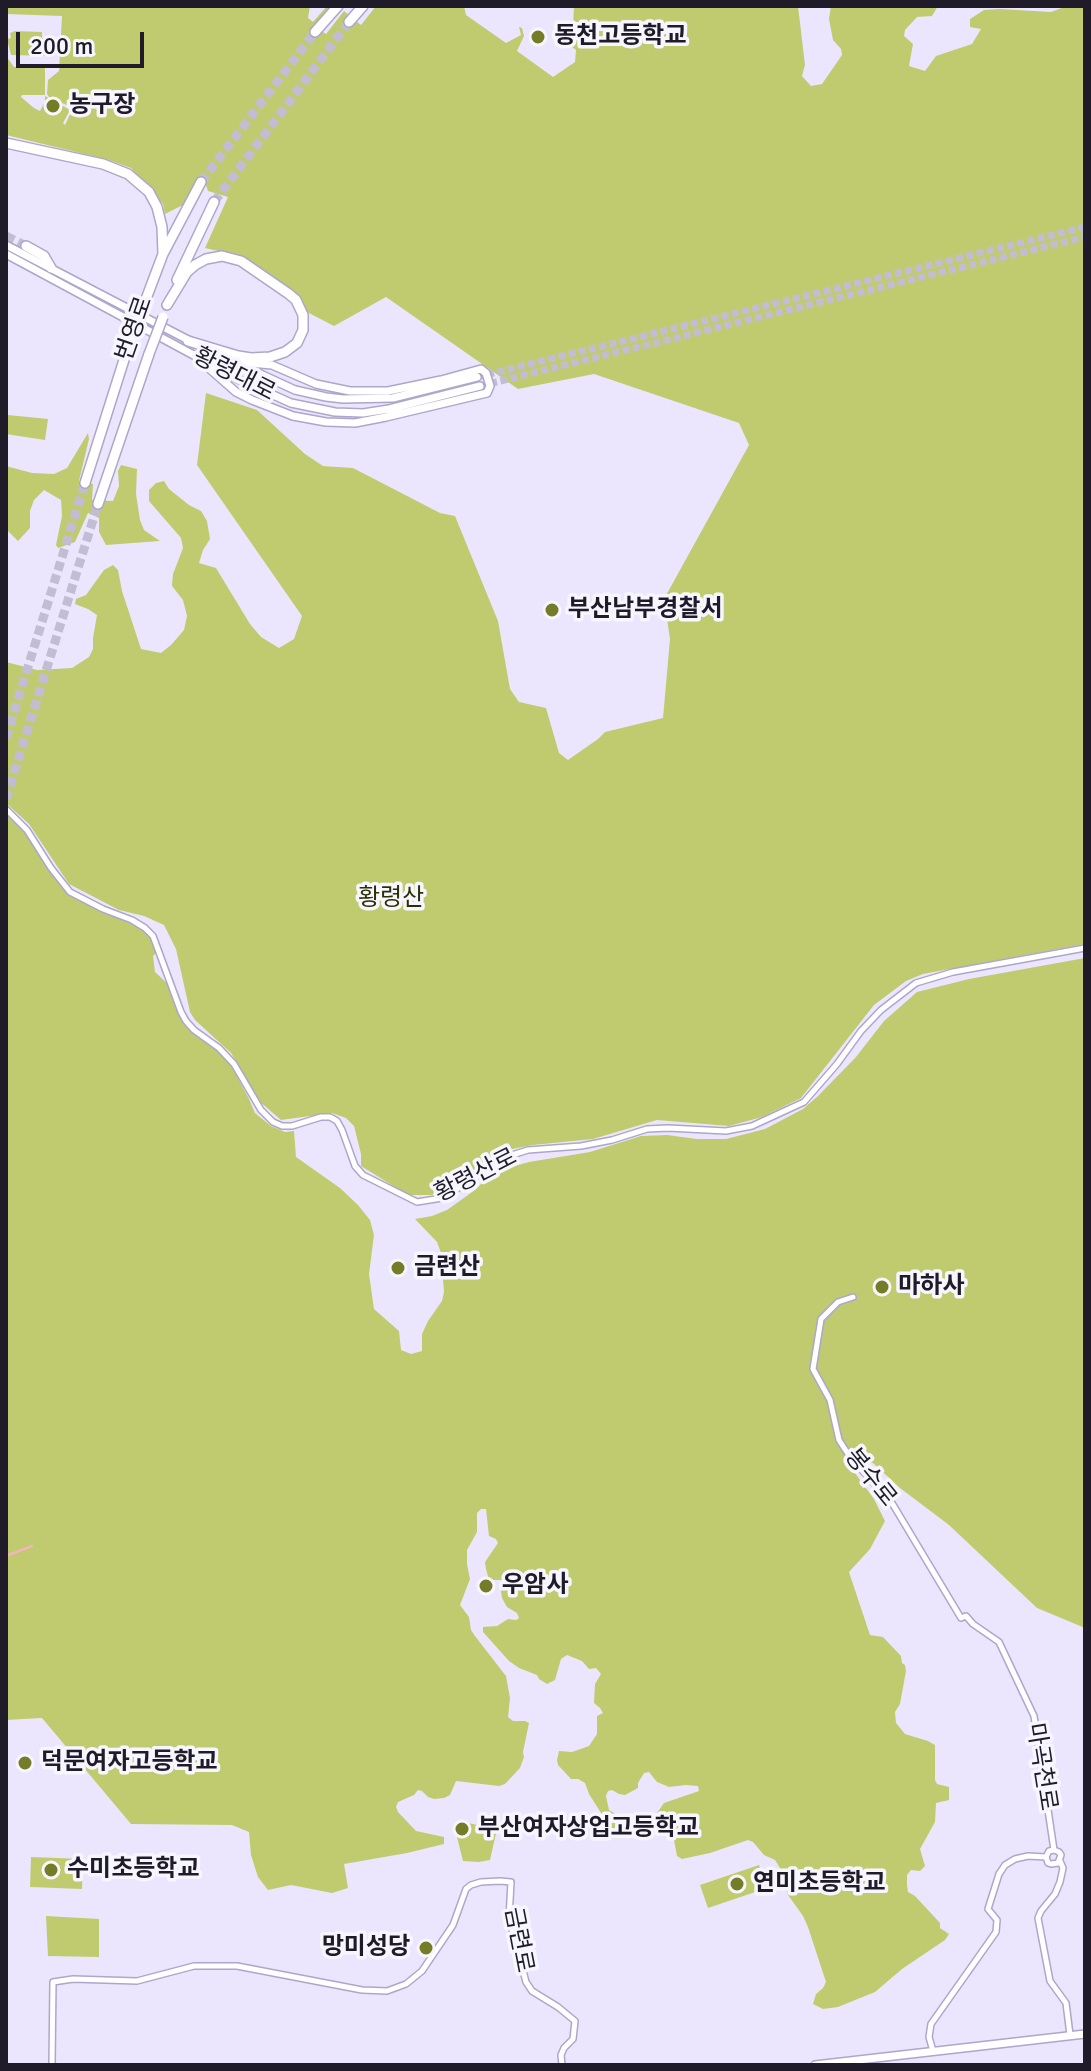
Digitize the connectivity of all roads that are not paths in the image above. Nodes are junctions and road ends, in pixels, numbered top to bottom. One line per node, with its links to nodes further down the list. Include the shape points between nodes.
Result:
1 (338, 6): 4 (highway)
2 (363, 6): 3 (highway)
3 (349, 22)
4 (315, 32)
5 (6, 145): 11 (highway, via 117,168 140,183 157,207)
6 (201, 182): 11 (highway, 번영로)
7 (214, 202): 13 (highway, 번영로)
8 (6, 245): 12 (main road, 황령대로)
9 (26, 246): 12 (highway, via 44,256)
10 (6, 254): 15 (main road, 황령대로)
11 (163, 254): 23 (highway, 번영로, bridge)
12 (51, 268): 14 (main road, 황령대로)
13 (167, 305): 14 (highway, via 200,261 229,257 296,300 303,315 301,336 279,355 238,356); 24 (highway, 번영로, bridge)
14 (188, 341): 16 (main road, 황령대로)
15 (194, 355): 20 (main road, 황령대로); 22 (main road)
16 (224, 358): 17 (main road); 19 (main road, 황령대로)
17 (272, 365): 19 (main road, via 264,372); 22 (main road, via 316,384 350,391 388,391 481,369 490,386 487,393 466,399 342,423 310,421)
18 (477, 377): 19 (main road, 황령대로, via 393,398 360,400 315,395)
19 (267, 378)
20 (245, 382): 21 (main road, 황령대로, via 291,403 346,413 389,409); 22 (main road, via 235,384)
21 (480, 386)
22 (236, 392)
23 (85, 483)
24 (98, 504)
25 (6, 809): 26 (street, 황령산로, via 70,892 132,920 153,936 186,1021 234,1064 273,1122 292,1126 330,1117 337,1121 363,1175 417,1202 442,1198 528,1150 581,1146 647,1129 726,1131 752,1126 804,1102 861,1031 916,983)
26 (1085, 948)
27 (853, 1297): 28 (street, 봉수로, via 838,1302 821,1319 813,1369 830,1400 839,1440 892,1503)
28 (961, 1618): 29 (street, 마곡천로, via 966,1616 999,1642 1034,1716)
29 (1054, 1850): 30 (street); 31 (street, 마곡천로, via 1059,1852)
30 (1046, 1857): 31 (street, via 1048,1863); 34 (street, via 1015,1859 999,1874 988,1909 997,1920 996,1932 931,2024)
31 (1057, 1863): 33 (street, via 1063,1872 1038,1918 1050,1981 1066,2003)
32 (1085, 2034): 33 (main road)
33 (1070, 2035): 34 (main road)
34 (933, 2051): 37 (main road)
35 (52, 2065): 36 (street, 금련로, via 53,1982 137,1981 194,1966 237,1966 371,1991 396,1988 422,1971 453,1925 466,1889 500,1881 511,1882 509,1918 526,1982 575,2021)
36 (562, 2065)
37 (815, 2065)

